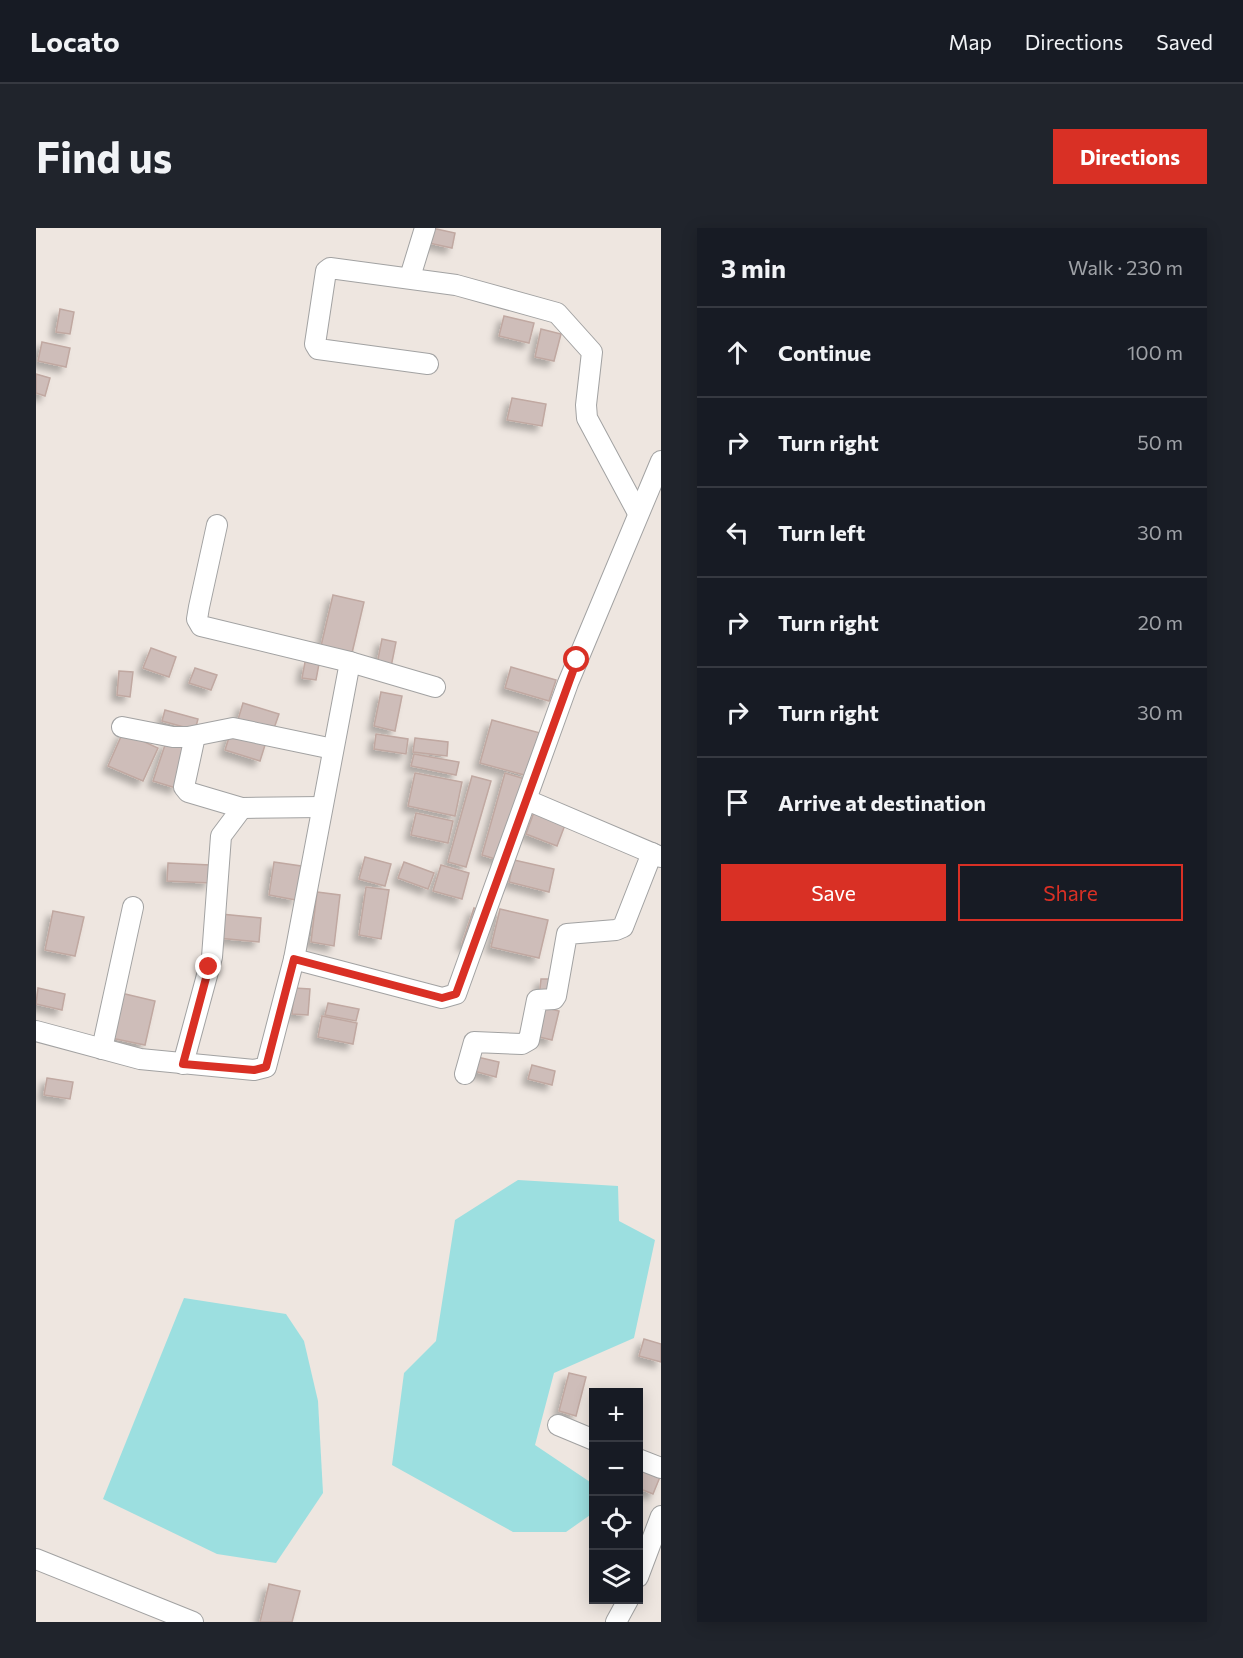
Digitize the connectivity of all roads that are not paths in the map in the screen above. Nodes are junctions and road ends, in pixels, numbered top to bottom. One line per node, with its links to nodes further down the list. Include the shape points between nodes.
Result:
1 (425, 228): 2 (street)
2 (410, 277): 3 (street, via 330,268 325,277 315,344 326,351); 5 (street, via 469,287 550,309 562,317 591,348 587,418)
3 (428, 364)
4 (660, 465): 5 (street)
5 (639, 513): 12 (street, via 574,668)
6 (217, 525): 7 (street, via 197,619 201,626)
7 (350, 662): 8 (street); 11 (street)
8 (435, 687)
9 (122, 727): 10 (street, via 173,737)
10 (195, 735): 11 (street, via 233,728); 14 (street, via 186,790)
11 (333, 749): 13 (street)
12 (527, 800): 15 (street); 17 (street, via 454,996 442,998)
13 (322, 807): 14 (street); 17 (street)
14 (242, 808): 20 (street, via 221,837 212,957)
15 (656, 855): 21 (street, via 623,927 567,934 556,998 537,1000 529,1040 522,1044 474,1042)
16 (133, 907): 19 (street)
17 (294, 959): 20 (street, via 266,1067 254,1070)
18 (36, 1031): 19 (street)
19 (102, 1049): 20 (street)
20 (183, 1064)
21 (465, 1074)
22 (558, 1425): 23 (street)
23 (589, 1438)
24 (643, 1461): 25 (street)
25 (661, 1468)
26 (661, 1516): 28 (street)
27 (36, 1559): 30 (street)
28 (643, 1566)
29 (625, 1604): 31 (street)
30 (193, 1622)
31 (616, 1622)

